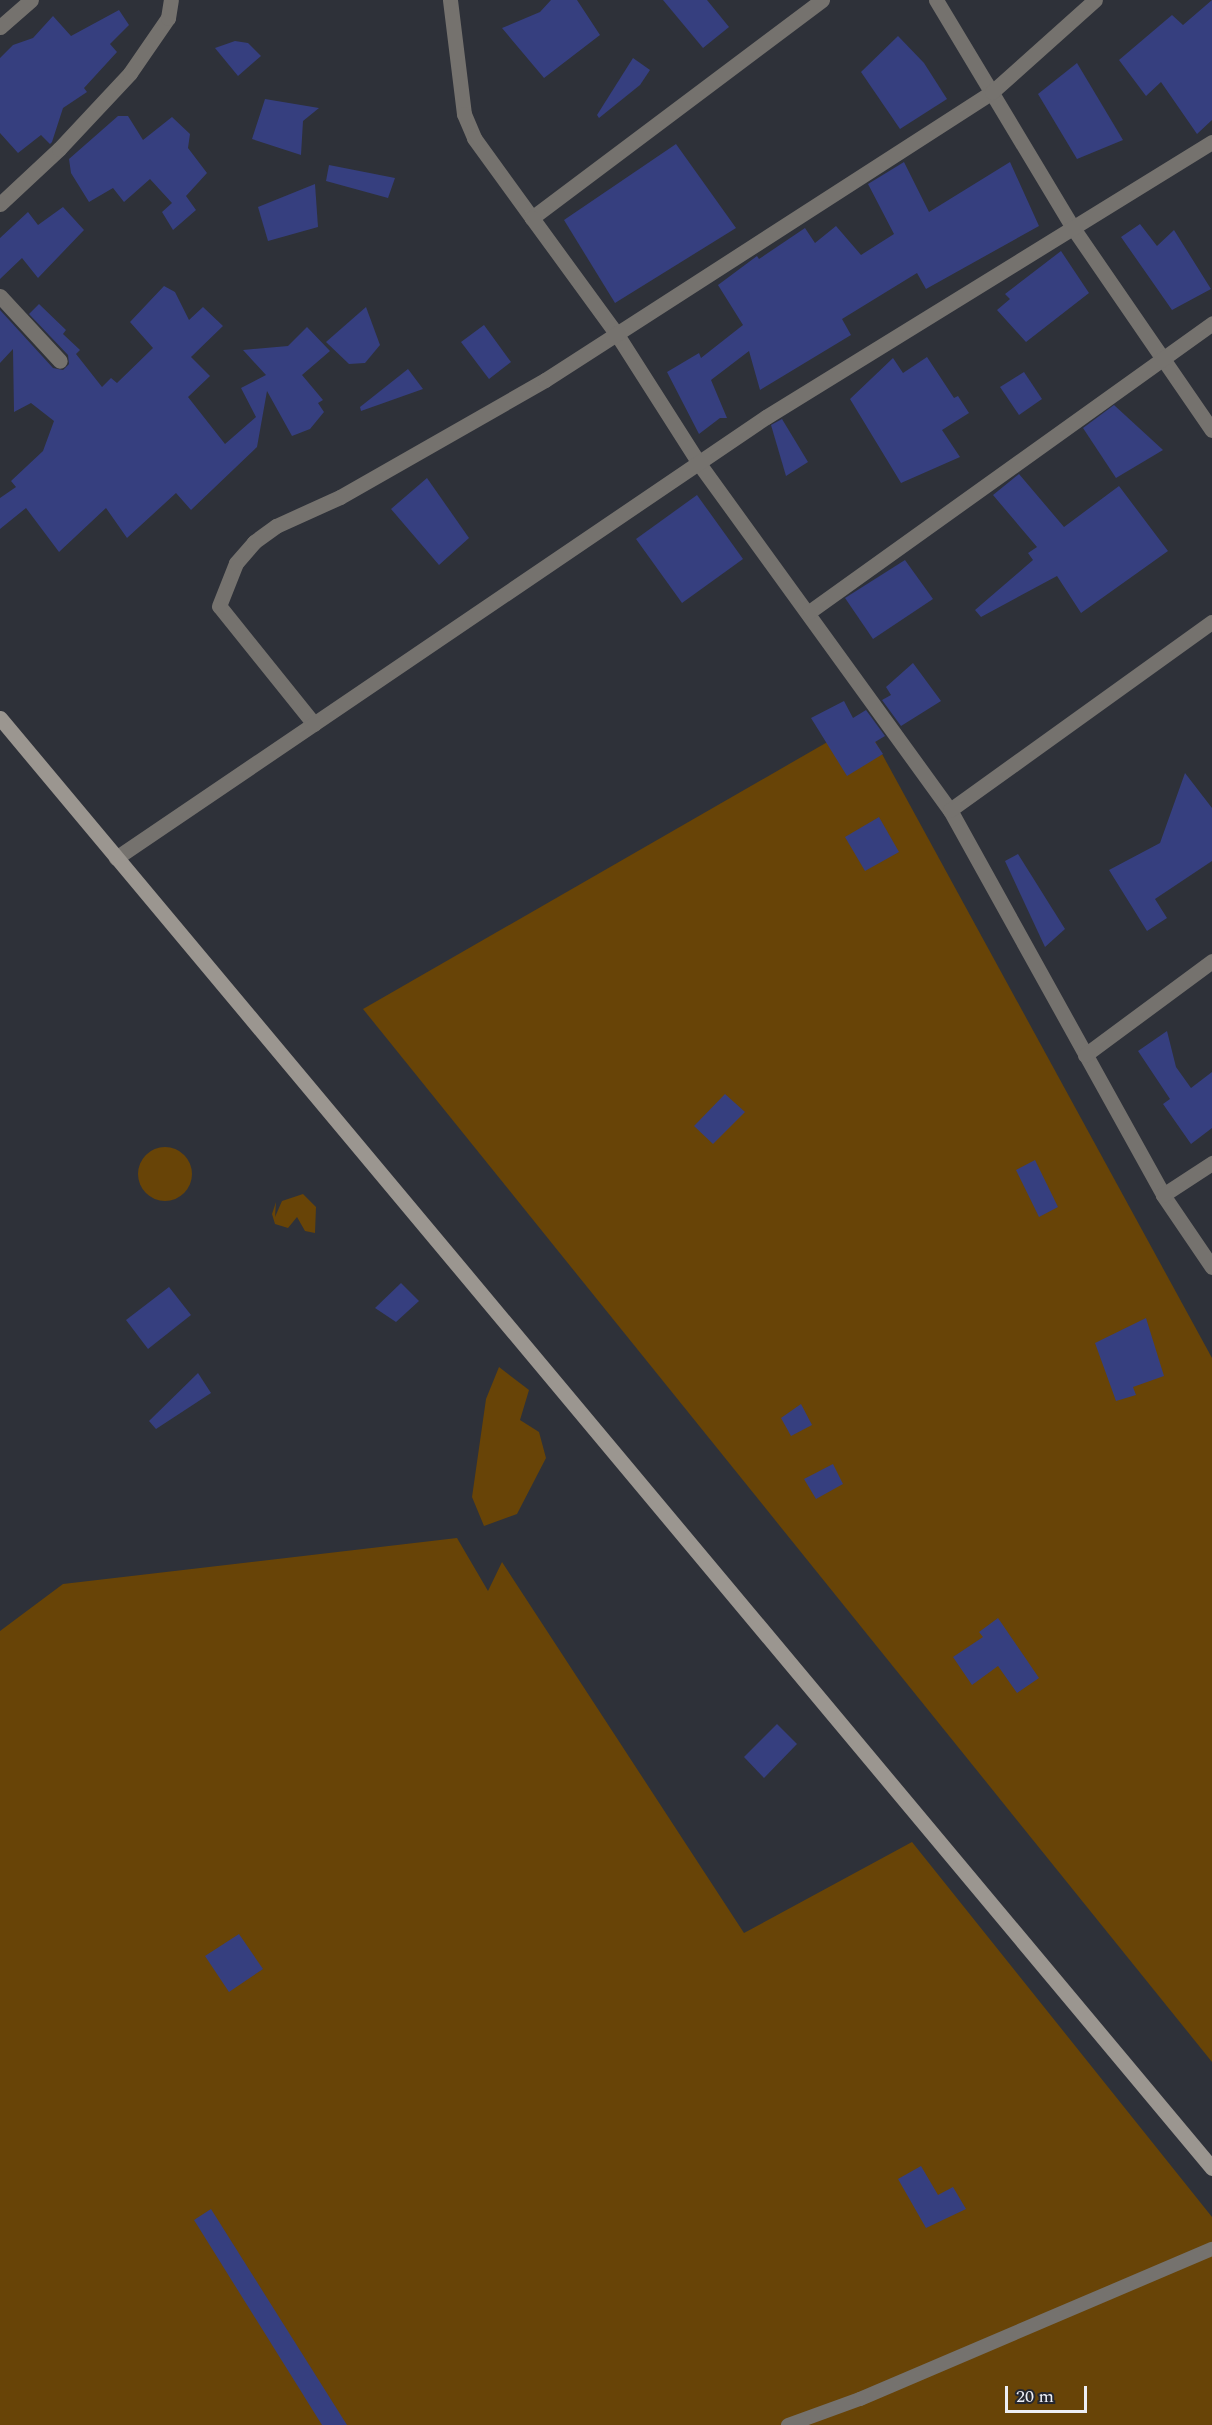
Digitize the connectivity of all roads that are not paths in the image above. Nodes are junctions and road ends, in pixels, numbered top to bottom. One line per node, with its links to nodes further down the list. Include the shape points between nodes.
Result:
1 (31, 0): 7 (street)
2 (171, 0): 10 (street, via 168,18 130,73 59,149)
3 (450, 0): 11 (street, via 464,114 474,138)
4 (822, 0): 11 (street)
5 (936, 0): 8 (street)
6 (1095, 0): 8 (street)
7 (0, 27)
8 (992, 92): 12 (street); 15 (street)
9 (1212, 142): 12 (street)
10 (0, 204)
11 (532, 218): 15 (street)
12 (1073, 228): 16 (street); 19 (street, via 854,361)
13 (0, 296): 17 (street)
14 (1212, 323): 16 (street)
15 (616, 333): 19 (street); 23 (street, via 545,380 340,497 276,526 254,542 236,563 219,606)
16 (1163, 358): 18 (street); 20 (street)
17 (60, 361)
18 (1212, 430)
19 (700, 465): 20 (street); 23 (street)
20 (809, 612): 24 (street)
21 (1212, 622): 24 (street)
22 (0, 718): 25 (street)
23 (314, 724): 25 (street)
24 (950, 810): 27 (street)
25 (116, 858): 31 (street)
26 (1212, 961): 27 (street)
27 (1085, 1054): 29 (street)
28 (1212, 1163): 29 (street)
29 (1162, 1195): 30 (street)
30 (1212, 1267)
31 (1212, 2168)
32 (1212, 2249): 33 (lane, via 860,2399)
33 (788, 2425)

